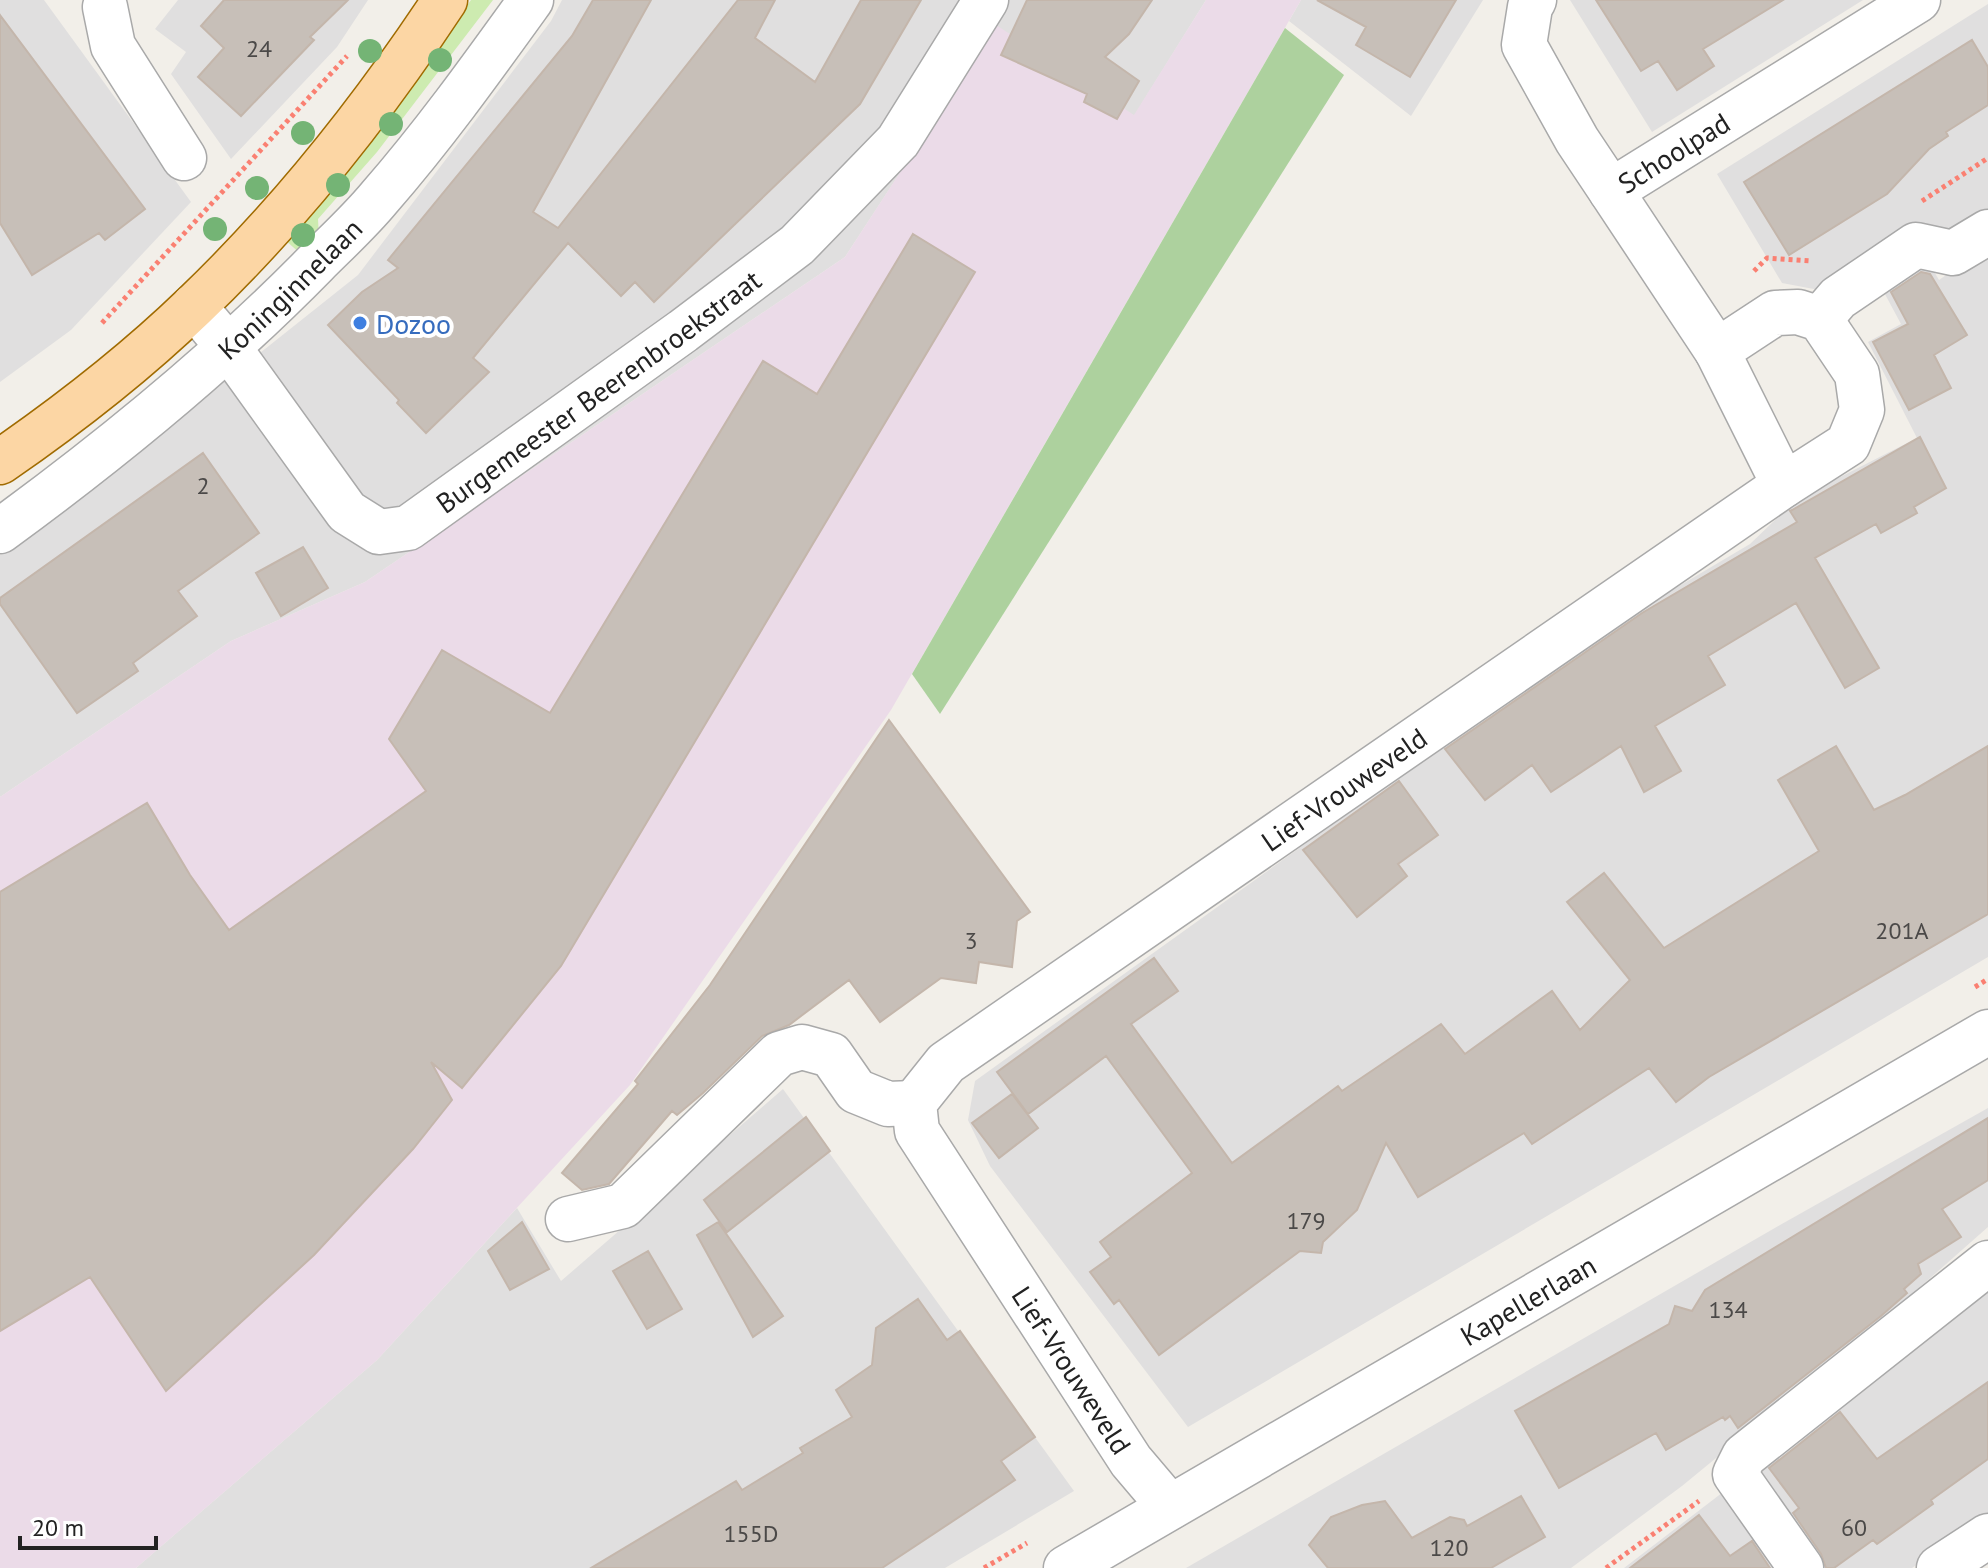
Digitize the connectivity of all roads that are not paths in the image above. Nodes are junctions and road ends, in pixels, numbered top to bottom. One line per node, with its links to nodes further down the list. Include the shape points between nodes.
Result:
1 (445, 0): 10 (main road, Koninginnelaan, via 343,139 263,236)
2 (531, 0): 12 (street, Koninginnelaan, via 458,102 377,201)
3 (986, 0): 12 (street, Burgemeester Beerenbroekstraat, via 898,141 797,245 408,528 379,532 347,512)
4 (1534, 0): 8 (street, Schoolpad, via 1524,45)
5 (1918, 0): 8 (street, Schoolpad)
6 (107, 2): 7 (street, via 113,46)
7 (184, 158)
8 (1611, 191): 13 (street)
9 (1988, 232): 11 (street, via 1953,253 1916,245 1838,298)
10 (194, 306): 12 (street, Burgemeester Beerenbroekstraat); 14 (main road, Koninginnelaan)
11 (1820, 319): 13 (street, via 1798,312 1775,313); 15 (street, Lief-Vrouweveld, via 1857,374 1862,410 1848,444)
12 (229, 348): 16 (street, Koninginnelaan)
13 (1717, 351): 15 (street)
14 (0, 462)
15 (1784, 485): 18 (street, Lief-Vrouweveld, via 946,1063)
16 (0, 531)
17 (1988, 1032): 21 (street, Kapellerlaan)
18 (914, 1103): 19 (street, via 888,1104 856,1091 831,1055 802,1047 779,1054 623,1206); 21 (street, Lief-Vrouweveld, via 917,1131 1131,1461)
19 (568, 1219)
20 (1988, 1263): 24 (street, via 1744,1456 1735,1474)
21 (1170, 1507): 23 (street, Kapellerlaan)
22 (1988, 1536): 25 (street)
23 (1066, 1568)
24 (1801, 1568)
25 (1939, 1568)

